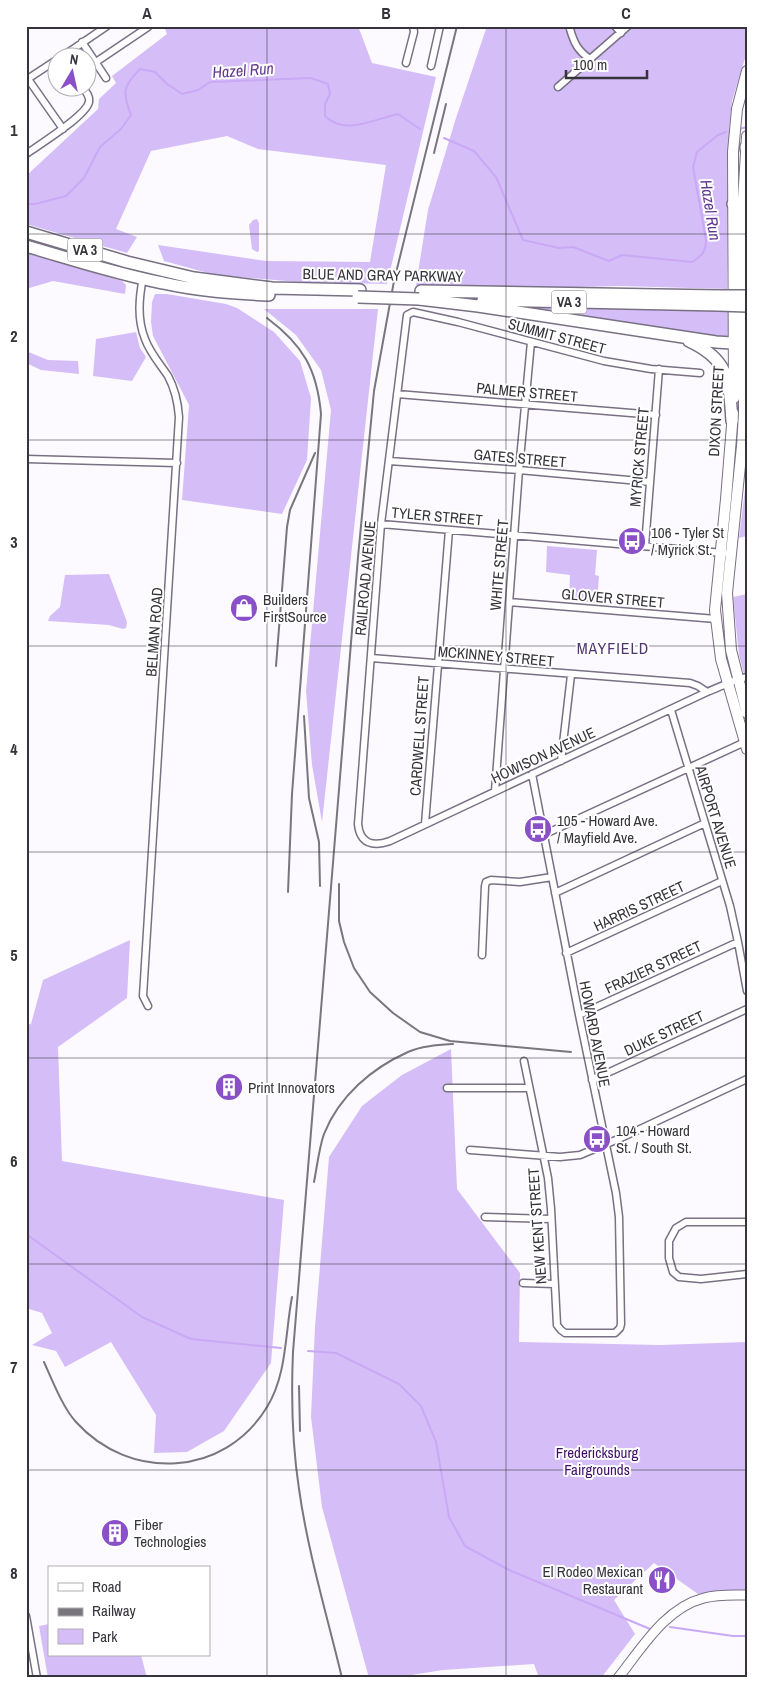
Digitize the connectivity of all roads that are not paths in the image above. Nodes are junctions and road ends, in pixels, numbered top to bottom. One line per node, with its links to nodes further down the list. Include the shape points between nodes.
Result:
1 (106, 26): 9 (street)
2 (413, 26): 14 (street)
3 (440, 26): 17 (street)
4 (615, 26): 8 (street)
5 (628, 26): 8 (street)
6 (148, 27): 13 (street)
7 (570, 29): 12 (street, via 577,47)
8 (620, 33): 12 (street)
9 (82, 42): 10 (street); 11 (street)
10 (74, 48)
11 (86, 48)
12 (590, 59): 21 (street)
13 (98, 61)
14 (406, 63)
15 (98, 65): 19 (street)
16 (48, 66): 20 (street)
17 (430, 66)
18 (747, 71): 26 (main road, DIXON STREET, via 737,109 734,152)
19 (106, 78)
20 (27, 79): 23 (street)
21 (558, 87)
22 (89, 98): 23 (street, via 89,102)
23 (63, 129): 25 (street)
24 (746, 145): 26 (main road, DIXON STREET)
25 (26, 154)
26 (743, 205): 30 (main road, DIXON STREET); 41 (main road, DIXON STREET)
27 (26, 232): 31 (highway, BLUE AND GRAY PARKWAY / VA 3)
28 (747, 245): 30 (highway)
29 (26, 246): 32 (highway, BLUE AND GRAY PARKWAY / VA 3)
30 (743, 260): 41 (main road, DIXON STREET)
31 (144, 266): 32 (street, BELMAN ROAD); 33 (highway, BLUE AND GRAY PARKWAY / VA 3, via 194,278)
32 (142, 279): 33 (highway, BLUE AND GRAY PARKWAY / VA 3, via 233,293 304,297); 52 (street, BELMAN ROAD, via 141,326 149,348 172,383 178,404)
33 (359, 294): 34 (highway, BLUE AND GRAY PARKWAY / VA 3, bridge)
34 (420, 295): 36 (highway, BLUE AND GRAY PARKWAY / VA 3); 39 (highway)
35 (747, 296): 36 (highway, BLUE AND GRAY PARKWAY / VA 3, bridge)
36 (719, 300): 37 (highway, BLUE AND GRAY PARKWAY / VA 3, bridge)
37 (747, 306)
38 (408, 313): 40 (street, SUMMIT STREET, via 458,322); 44 (street, RAILROAD AVENUE)
39 (673, 336): 41 (highway); 47 (highway, via 700,346 720,364 728,382)
40 (531, 342): 42 (street, SUMMIT STREET, via 604,361); 45 (street, WHITE STREET)
41 (741, 343): 47 (main road, DIXON STREET); 49 (main road, DIXON STREET)
42 (659, 369): 43 (street, SUMMIT STREET); 46 (street, MYRICK STREET)
43 (700, 373)
44 (397, 394): 45 (street, PALMER STREET); 51 (street, RAILROAD AVENUE)
45 (524, 404): 46 (street, PALMER STREET); 53 (street, WHITE STREET)
46 (656, 415): 54 (street, MYRICK STREET)
47 (732, 422): 59 (main road, DIXON STREET)
48 (747, 425): 49 (highway)
49 (743, 438): 59 (main road, DIXON STREET)
50 (26, 460): 52 (street)
51 (389, 461): 53 (street, GATES STREET); 55 (street, RAILROAD AVENUE)
52 (177, 463): 87 (street, BELMAN ROAD, via 143,996)
53 (519, 470): 54 (street, GATES STREET); 57 (street, WHITE STREET)
54 (650, 482): 58 (street, MYRICK STREET)
55 (381, 524): 56 (street, TYLER STREET); 62 (street, RAILROAD AVENUE)
56 (449, 530): 57 (street, TYLER STREET); 63 (street, CARDWELL STREET)
57 (514, 535): 58 (street, TYLER STREET); 60 (street, WHITE STREET)
58 (645, 546): 59 (street, TYLER STREET)
59 (725, 553): 61 (main road, DIXON STREET, via 716,594); 66 (main road, DIXON STREET, via 731,650)
60 (509, 602): 61 (street, GLOVER STREET); 64 (street, WHITE STREET)
61 (716, 619): 67 (main road, DIXON STREET)
62 (371, 658): 63 (street, MCKINNEY STREET); 79 (street, RAILROAD AVENUE, via 358,824 360,835)
63 (437, 664): 64 (street, MCKINNEY STREET); 76 (street, CARDWELL STREET)
64 (504, 669): 65 (street, MCKINNEY STREET); 75 (street, WHITE STREET)
65 (571, 675): 68 (street, MCKINNEY STREET, via 690,683); 72 (street)
66 (743, 682): 67 (street); 70 (main road, DIXON STREET)
67 (728, 684): 68 (street, HOWISON AVENUE); 71 (main road, DIXON STREET)
68 (707, 692): 69 (street, HOWISON AVENUE)
69 (671, 710): 72 (street, HOWISON AVENUE); 73 (street, AIRPORT AVENUE)
70 (747, 714)
71 (746, 746): 73 (street)
72 (561, 761): 74 (street, HOWISON AVENUE)
73 (688, 767): 77 (street, AIRPORT AVENUE); 78 (street)
74 (532, 774): 75 (street, HOWISON AVENUE); 78 (street, HOWARD AVENUE)
75 (495, 791): 76 (street, HOWISON AVENUE)
76 (425, 824): 79 (street, HOWISON AVENUE, via 383,843)
77 (705, 824): 81 (street, AIRPORT AVENUE); 82 (street)
78 (543, 835): 80 (street, HOWARD AVENUE)
79 (368, 842)
80 (552, 877): 82 (street, HOWARD AVENUE); 85 (street, via 520,882 486,882)
81 (722, 881): 83 (street, AIRPORT AVENUE); 84 (street, HARRIS STREET)
82 (555, 893): 84 (street, HOWARD AVENUE)
83 (738, 942): 86 (street, AIRPORT AVENUE); 89 (street, FRAZIER STREET)
84 (566, 953): 89 (street, HOWARD AVENUE)
85 (482, 955)
86 (747, 991)
87 (148, 1006)
88 (747, 1009): 92 (street, DUKE STREET)
89 (579, 1015): 92 (street, HOWARD AVENUE)
90 (524, 1061): 94 (street, NEW KENT STREET)
91 (747, 1079): 95 (street)
92 (592, 1080): 95 (street, HOWARD AVENUE)
93 (447, 1088): 94 (street)
94 (529, 1088): 97 (street, NEW KENT STREET)
95 (605, 1145): 97 (street, via 572,1156); 104 (street, HOWARD AVENUE, via 619,1218)
96 (470, 1150): 97 (street)
97 (544, 1156): 99 (street, NEW KENT STREET)
98 (484, 1217): 99 (street)
99 (552, 1219): 103 (street, NEW KENT STREET)
100 (747, 1222): 101 (street, via 686,1222 676,1228 669,1241 669,1258 673,1272 679,1277 701,1279)
101 (747, 1274)
102 (523, 1283): 103 (street)
103 (554, 1284): 104 (street, NEW KENT STREET, via 557,1325 565,1333 611,1334 618,1331 622,1324)
104 (621, 1301)
105 (747, 1595): 108 (main road, via 707,1597 679,1609 661,1624)
106 (26, 1616): 107 (street)
107 (37, 1678)
108 (618, 1678)

